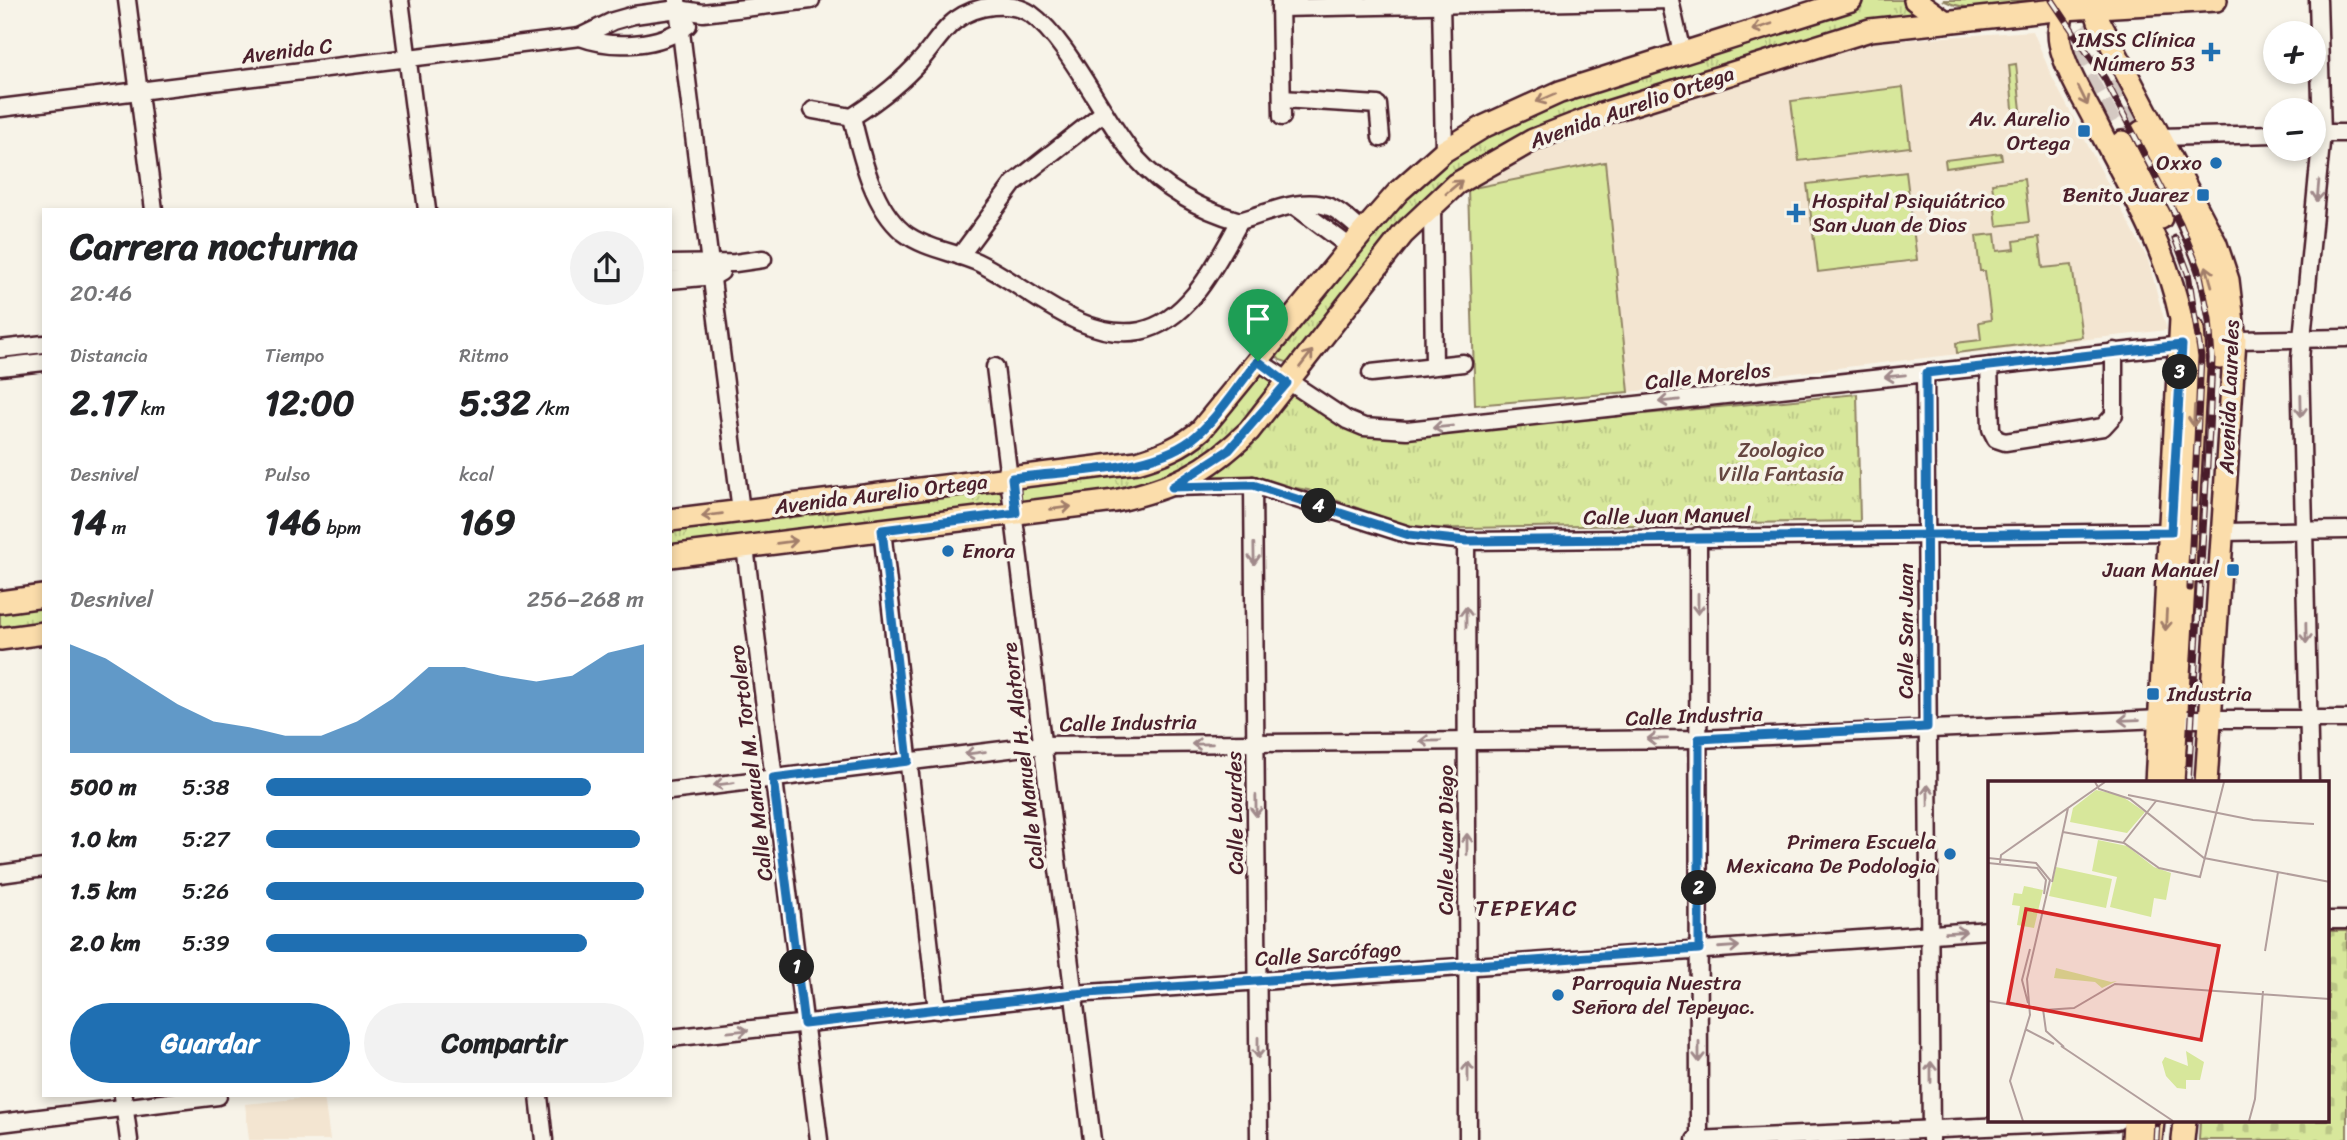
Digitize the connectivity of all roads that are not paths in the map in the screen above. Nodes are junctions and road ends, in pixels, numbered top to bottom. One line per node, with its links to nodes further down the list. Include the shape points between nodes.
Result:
1 (128, 0): 20 (street)
2 (400, 0): 19 (street)
3 (811, 0): 14 (street, Avenida C)
4 (1670, 0): 9 (street); 18 (street)
5 (1851, 0): 18 (main road, Avenida Aurelio Ortega, one-way to 18)
6 (1915, 0): 15 (main road)
7 (2216, 0): 10 (main road, Avenida Aurelio Ortega)
8 (2318, 0): 21 (street)
9 (1441, 2): 12 (street); 33 (street)
10 (2093, 3): 13 (main road, Avenida Aurelio Ortega); 31 (main road, Avenida Laureles)
11 (678, 4): 14 (street, Avenida C); 16 (street); 17 (street, Avenida C, via 612,21)
12 (1280, 4): 22 (street)
13 (2065, 4): 15 (main road, Avenida Aurelio Ortega); 50 (main road, Avenida Laureles, one-way to 50, via 2060,45 2155,236 2176,293)
14 (703, 13): 16 (street, Avenida C)
15 (1943, 20): 36 (main road, Avenida Aurelio Ortega, one-way to 15, via 1481,167 1565,126 1853,34)
16 (681, 31): 17 (street, Avenida C, via 615,46); 44 (street)
17 (580, 37): 19 (street, Avenida C)
18 (1682, 52): 33 (main road, Avenida Aurelio Ortega, one-way to 33, via 1560,92 1485,125)
19 (408, 57): 20 (street, Avenida C); 38 (street)
20 (139, 91): 23 (street, Avenida C); 37 (street)
21 (2318, 98)
22 (1282, 99): 27 (street); 32 (street, via 1378,105)
23 (0, 108)
24 (813, 110): 26 (street)
25 (1104, 112): 26 (street, via 1052,36 1030,13 990,5 956,20 910,72); 39 (street, via 1138,159 1161,181 1214,213); 41 (street, via 1014,183)
26 (852, 117): 41 (street, via 859,147 886,212 903,232)
27 (1282, 117)
28 (2326, 133): 29 (street)
29 (2347, 133)
30 (2263, 134): 31 (street)
31 (2141, 137): 48 (main road, Avenida Laureles, one-way to 31, via 2228,280 2216,244); 85 (main road, Avenida Laureles, via 2163,222 2181,266 2195,341)
32 (1381, 138)
33 (1444, 150): 40 (main road, Avenida Aurelio Ortega, via 1399,191)
34 (2316, 161): 46 (street, one-way to 46)
35 (1295, 206): 39 (street); 40 (street); 40 (street, via 1317,204 1333,209)
36 (1432, 207): 56 (street); 62 (main road, Avenida Aurelio Ortega, one-way to 36, via 1395,245)
37 (154, 208)
38 (427, 208)
39 (1240, 220): 41 (street, via 1209,275 1169,320 1139,331 1074,320)
40 (1357, 239): 53 (main road, Avenida Aurelio Ortega)
41 (960, 256)
42 (763, 259): 44 (street)
43 (672, 264): 44 (street)
44 (713, 269): 45 (street); 66 (street)
45 (672, 279)
46 (2301, 338): 47 (street); 48 (street); 71 (street, one-way to 71)
47 (2347, 338)
48 (2235, 340): 73 (main road, Avenida Laureles)
49 (42, 344): 51 (street)
50 (2182, 345): 52 (street, Calle Morelos); 72 (main road, Avenida Laureles)
51 (1, 349): 58 (street)
52 (2114, 351): 57 (street, Calle Morelos); 57 (street, via 2114,415 2103,427 2005,442 1996,439 1991,429)
53 (1258, 361): 62 (street, Calle Morelos); 63 (main road, Avenida Aurelio Ortega, via 1201,430 1180,447 1138,463)
54 (42, 362): 58 (street)
55 (1463, 363): 56 (street)
56 (1434, 365): 60 (street)
57 (1989, 366): 61 (street, Calle Morelos)
58 (2, 367)
59 (995, 367): 63 (street, Calle Manuel H. Alatorre)
60 (1371, 373)
61 (1926, 373): 62 (street, Calle Morelos, one-way to 62, via 1407,430 1364,427); 74 (street, Calle San Juan)
62 (1287, 383): 65 (main road, Avenida Aurelio Ortega, via 1229,450)
63 (1012, 478): 66 (main road, Avenida Aurelio Ortega); 67 (street, Calle Manuel H. Alatorre)
64 (1253, 485): 65 (street, Calle Juan Manuel); 76 (street, Calle Juan Manuel, via 1409,535); 89 (street, Calle Lourdes, one-way to 89)
65 (1172, 487): 67 (main road, Avenida Aurelio Ortega, one-way to 65, via 1115,501)
66 (741, 511): 68 (main road, Avenida Aurelio Ortega, one-way to 68)
67 (1016, 513): 69 (main road, Avenida Aurelio Ortega); 90 (street, Calle Manuel H. Alatorre)
68 (672, 520)
69 (882, 530): 77 (main road, Avenida Aurelio Ortega, one-way to 69); 91 (street)
70 (2347, 530): 71 (street)
71 (2303, 531): 73 (street); 83 (street, one-way to 83)
72 (2171, 532): 74 (street, Calle Juan Manuel); 85 (main road, Avenida Laureles, one-way to 85)
73 (2224, 533): 85 (main road, Avenida Laureles)
74 (1926, 534): 75 (street, Calle Juan Manuel); 86 (street, Calle San Juan)
75 (1698, 536): 76 (street, Calle Juan Manuel); 87 (street, one-way to 87)
76 (1466, 541): 88 (street, Calle Juan Diego, one-way to 76)
77 (746, 547): 78 (main road, Avenida Aurelio Ortega); 92 (street, Calle Manuel M. Tortolero)
78 (672, 556)
79 (42, 596): 80 (main road)
80 (0, 602)
81 (42, 633): 82 (main road)
82 (0, 639)
83 (2308, 719): 84 (street, Calle Industria); 85 (street, Calle Industria); 97 (street)
84 (2347, 719)
85 (2186, 720): 86 (street, Calle Industria, one-way to 86); 93 (main road, Avenida Laureles); 94 (main road, Avenida Laureles); 95 (main road, Avenida Laureles); 96 (main road, Avenida Laureles)
86 (1927, 727): 87 (street, Calle Industria); 102 (street, Calle San Juan, one-way to 86)
87 (1699, 739): 88 (street, Calle Industria, one-way to 88); 103 (street)
88 (1467, 741): 89 (street, Calle Industria, one-way to 89); 104 (street, Calle Juan Diego, one-way to 88)
89 (1256, 743): 90 (street, Calle Industria, one-way to 90); 105 (street, Calle Lourdes, one-way to 105)
90 (1042, 745): 91 (street, Calle Industria, one-way to 91); 106 (street, Calle Manuel H. Alatorre)
91 (908, 761): 92 (street, Calle Industria); 107 (street)
92 (773, 778): 98 (street, Calle Industria, one-way to 98); 108 (street, Calle Manuel M. Tortolero)
93 (2157, 781)
94 (2173, 781)
95 (2193, 781)
96 (2205, 781)
97 (2310, 781)
98 (672, 791)
99 (42, 868): 100 (street)
100 (0, 874)
101 (1988, 930): 102 (street, Calle Sarcófago, one-way to 101)
102 (1930, 934): 103 (street, Calle Sarcófago, one-way to 102); 119 (street, Calle San Juan, one-way to 102)
103 (1699, 949): 104 (street, Calle Sarcófago); 126 (street, one-way to 126)
104 (1468, 965): 105 (street, Calle Sarcófago); 125 (street, Calle Juan Diego, one-way to 104)
105 (1258, 980): 106 (street, Calle Sarcófago); 124 (street, Calle Lourdes, one-way to 124)
106 (1074, 994): 107 (street, Calle Sarcófago); 123 (street, Calle Manuel H. Alatorre)
107 (937, 1010): 108 (street, Calle Sarcófago)
108 (804, 1024): 109 (street, Calle Sarcófago, one-way to 108); 122 (street, Calle Manuel M. Tortolero)
109 (672, 1038)
110 (199, 1097): 112 (street)
111 (539, 1097): 121 (street)
112 (124, 1101): 118 (street); 120 (street)
113 (2104, 1122): 119 (street)
114 (2134, 1122): 127 (main road)
115 (2153, 1122): 128 (main road)
116 (2172, 1122): 129 (main road)
117 (2185, 1122): 130 (main road)
118 (0, 1123)
119 (1931, 1135): 126 (street)
120 (129, 1140)
121 (544, 1140)
122 (819, 1140)
123 (1092, 1140)
124 (1259, 1140)
125 (1468, 1140)
126 (1698, 1140)
127 (2133, 1140)
128 (2151, 1140)
129 (2171, 1140)
130 (2183, 1140)

